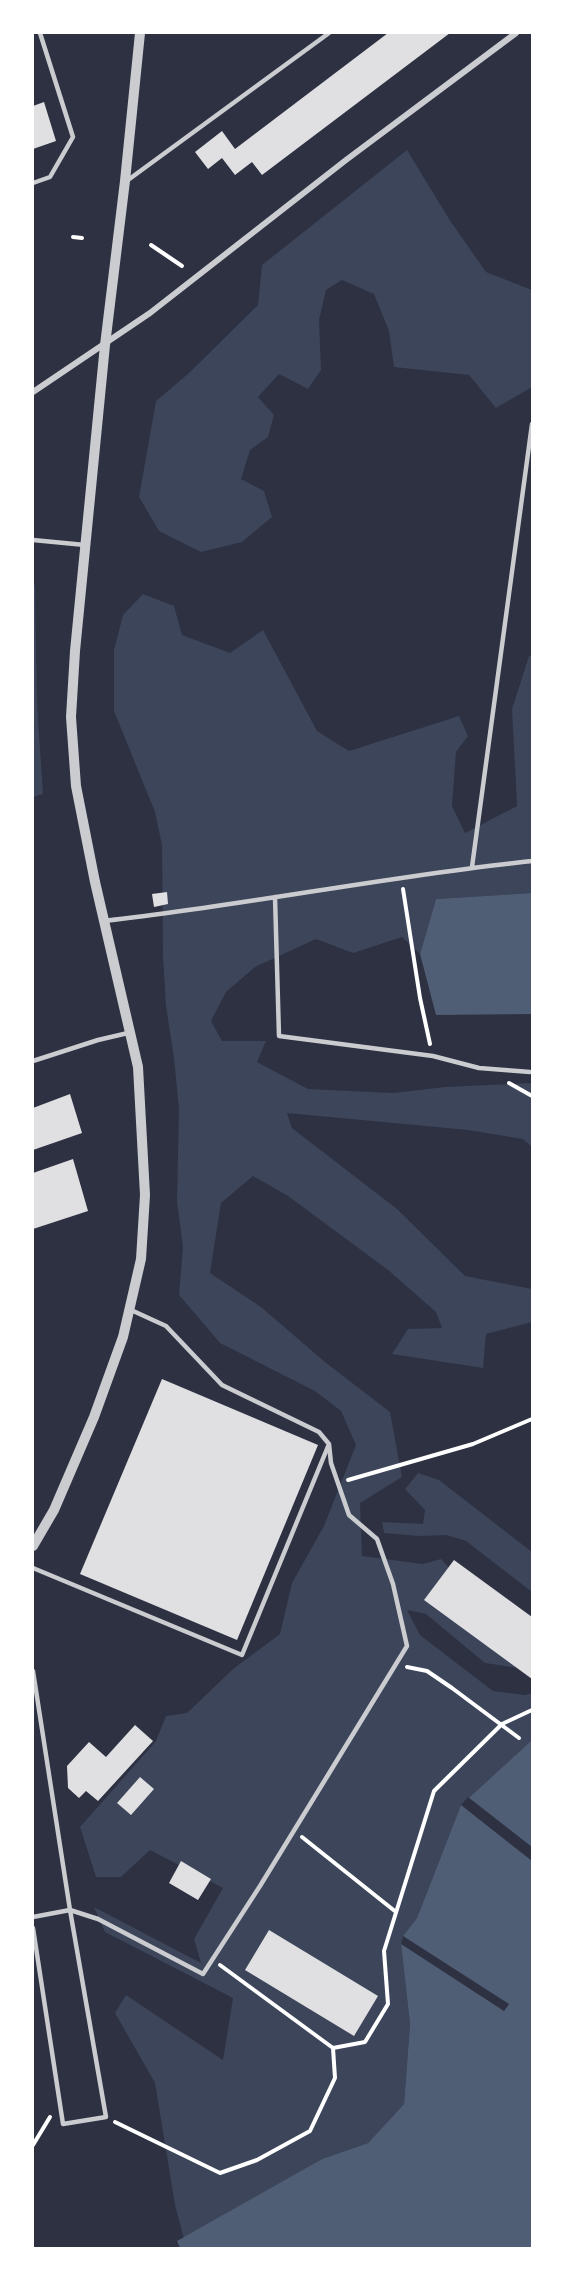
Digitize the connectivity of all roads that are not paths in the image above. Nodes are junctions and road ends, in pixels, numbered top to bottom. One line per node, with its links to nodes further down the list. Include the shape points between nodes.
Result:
1 (40, 33): 6 (lane, via 73,137 50,177)
2 (140, 33): 5 (street)
3 (329, 33): 5 (lane)
4 (516, 33): 7 (street)
5 (126, 181): 7 (street)
6 (33, 183)
7 (105, 345): 8 (street); 11 (street)
8 (33, 392)
9 (532, 424): 13 (lane)
10 (33, 540): 11 (lane)
11 (85, 545): 15 (street, via 71,717 76,786)
12 (532, 861): 13 (lane)
13 (472, 867): 14 (lane)
14 (275, 897): 15 (lane); 18 (lane, via 279,1036 433,1056 479,1068)
15 (104, 921): 16 (street)
16 (131, 1032): 17 (lane); 19 (street, via 138,1067 145,1195 141,1259)
17 (33, 1062)
18 (530, 1072)
19 (131, 1310): 20 (lane, via 166,1326 222,1385 319,1432); 21 (street, via 94,1417 54,1510)
20 (329, 1444): 22 (lane, via 242,1655); 25 (lane, via 331,1463 349,1515 377,1539 393,1584 407,1646 203,1974 98,1918)
21 (33, 1546)
22 (33, 1568)
23 (33, 1671): 24 (lane)
24 (34, 1690): 25 (lane)
25 (70, 1910): 26 (lane); 27 (lane, via 106,2117 63,2124)
26 (33, 1917)
27 (33, 1928)

